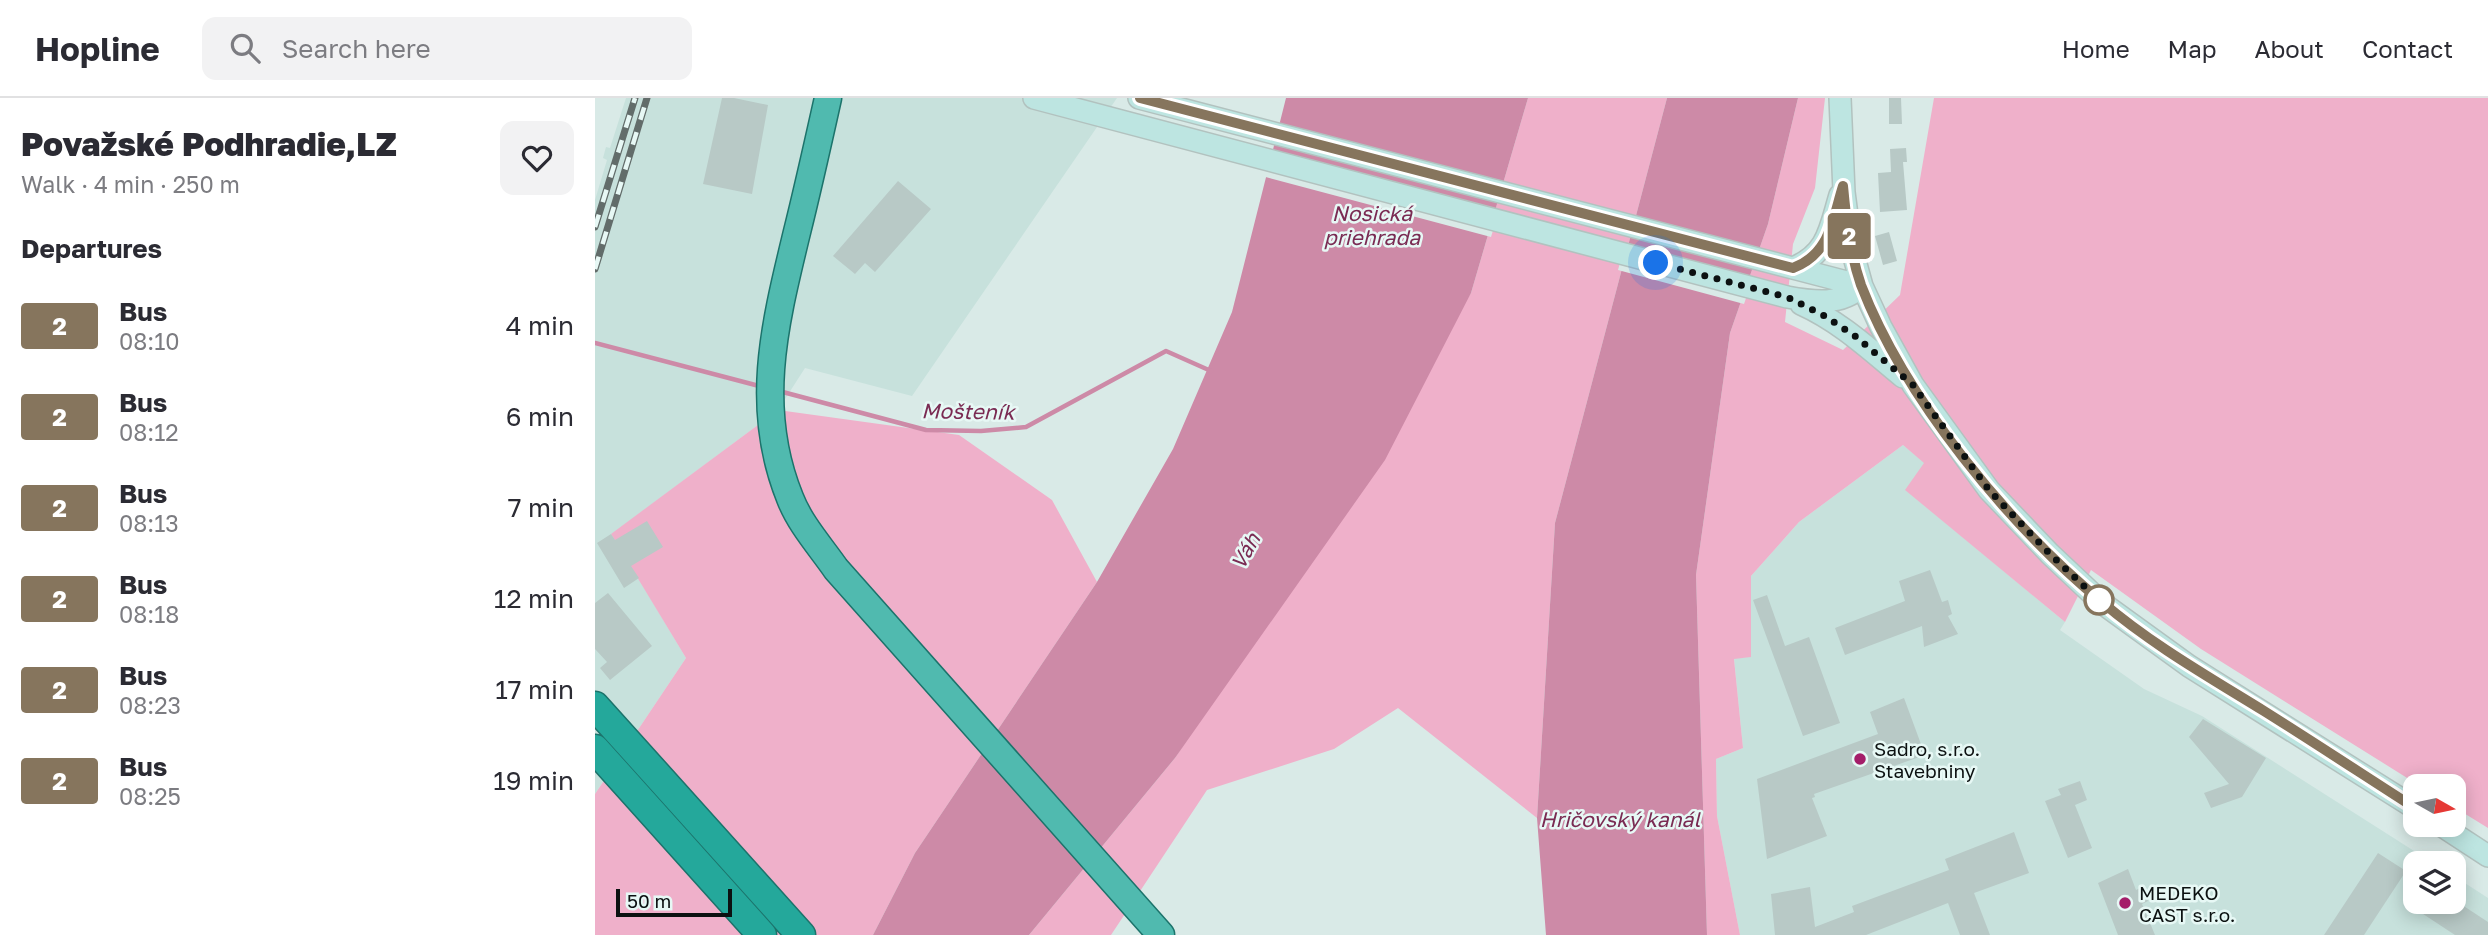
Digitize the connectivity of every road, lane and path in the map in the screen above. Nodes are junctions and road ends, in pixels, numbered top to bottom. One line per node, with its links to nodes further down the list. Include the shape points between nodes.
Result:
1 (828, 98): 17 (highway, via 775,323 770,368 772,436 790,499 836,569)
2 (1034, 98): 8 (main road)
3 (1139, 98): 6 (main road)
4 (1840, 98): 5 (main road)
5 (1843, 186): 6 (main road, via 1825,242 1812,259); 7 (main road)
6 (1784, 266): 7 (main road)
7 (1862, 286): 8 (main road, via 1840,300 1823,302); 9 (main road)
8 (1778, 295): 9 (main road, via 1855,336)
9 (1913, 385): 12 (main road, via 1989,490 2102,603 2189,666)
10 (595, 706): 16 (highway)
11 (595, 749): 15 (highway)
12 (2403, 800)
13 (2459, 837): 14 (main road)
14 (2488, 856)
15 (762, 935)
16 (801, 935)
17 (1161, 935)

